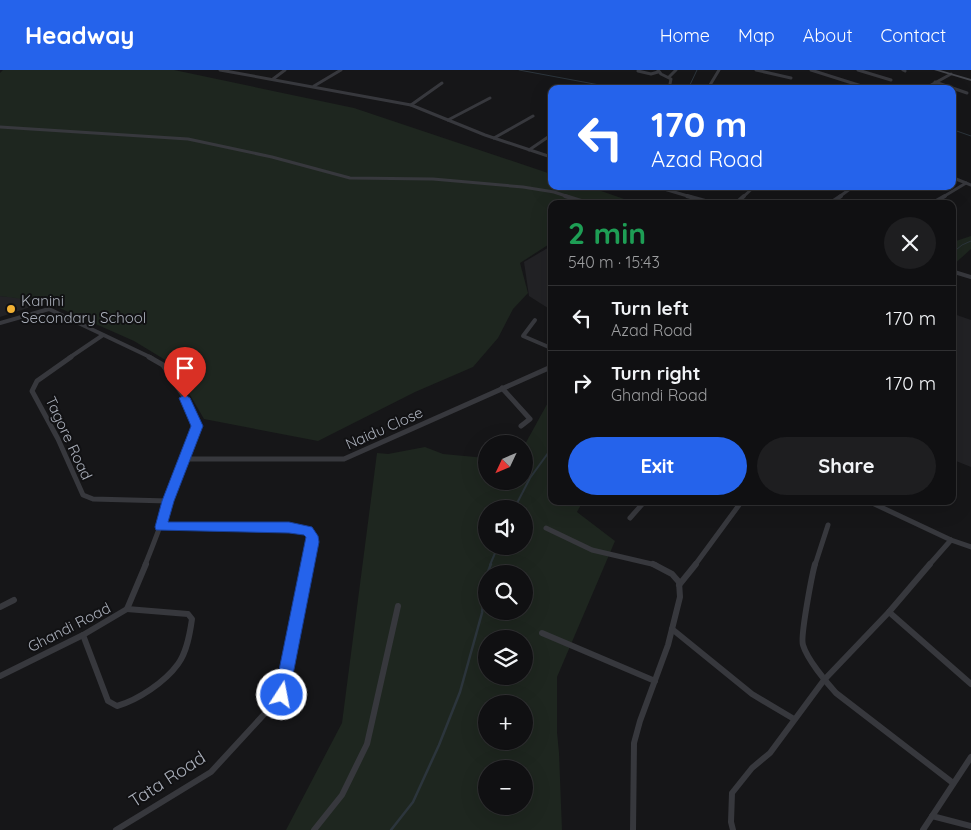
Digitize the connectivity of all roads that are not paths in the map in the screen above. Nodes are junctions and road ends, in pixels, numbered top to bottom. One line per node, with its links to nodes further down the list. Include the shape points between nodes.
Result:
1 (221, 70): 15 (street)
2 (285, 70): 15 (street)
3 (341, 70): 25 (street)
4 (676, 70): 13 (street)
5 (719, 70): 21 (street)
6 (756, 70): 14 (street)
7 (811, 70): 22 (street)
8 (858, 70): 16 (street)
9 (936, 70): 12 (main road)
10 (638, 71): 11 (street, via 651,74)
11 (658, 71): 13 (street)
12 (951, 74): 17 (main road); 18 (street)
13 (670, 77): 20 (street)
14 (791, 78)
15 (273, 79): 25 (street)
16 (891, 80)
17 (971, 80)
18 (936, 82): 23 (street); 24 (street)
19 (442, 83): 29 (street)
20 (670, 84)
21 (710, 85)
22 (858, 85)
23 (931, 85)
24 (942, 85)
25 (314, 86): 29 (street)
26 (956, 91): 27 (street)
27 (966, 93)
28 (490, 98): 31 (street)
29 (411, 106): 31 (street)
30 (533, 116): 34 (street)
31 (448, 120): 34 (street)
32 (0, 127): 46 (street, via 188,139 350,178 433,179 524,187)
33 (548, 137): 35 (street)
34 (494, 138): 35 (street)
35 (529, 150): 36 (street)
36 (548, 156)
37 (956, 178): 38 (street)
38 (966, 183): 39 (street); 40 (street)
39 (971, 186)
40 (956, 189)
41 (668, 190): 45 (street)
42 (751, 190): 48 (street)
43 (848, 190): 49 (street)
44 (954, 190): 50 (street)
45 (671, 191): 47 (street)
46 (579, 200)
47 (702, 200)
48 (739, 200)
49 (835, 200)
50 (938, 200)
51 (956, 272): 52 (street)
52 (971, 277)
53 (535, 320): 56 (street, via 523,336)
54 (0, 323): 55 (street, Ghandi Road, via 49,309)
55 (103, 335): 60 (street, Ghandi Road, via 137,350 167,370 197,422); 61 (street, Tagore Road, via 40,378 32,388 80,493 92,500)
56 (548, 347)
57 (548, 367): 58 (street, Naidu Close)
58 (502, 388): 59 (street, via 530,419); 60 (street, Naidu Close, via 344,459)
59 (521, 426)
60 (185, 459): 61 (street, Ghandi Road)
61 (168, 501): 67 (street, Ghandi Road)
62 (641, 505): 65 (street)
63 (739, 505): 71 (street)
64 (881, 505): 69 (street)
65 (630, 518)
66 (828, 525): 81 (street, via 811,578 802,644)
67 (161, 527): 75 (street, Ghandi Road); 89 (street, Tata Road, via 289,528 307,530 313,542 280,697 210,772)
68 (546, 528): 71 (street, via 592,550 646,562 673,576)
69 (951, 540): 70 (street); 76 (street)
70 (971, 547)
71 (679, 585): 77 (street, via 680,597)
72 (14, 600): 74 (street)
73 (398, 606): 90 (street, via 367,744 342,795)
74 (0, 607)
75 (127, 609): 79 (street, Ghandi Road); 79 (street, via 188,614 192,620 180,662 130,702 117,706 108,700)
76 (889, 612): 81 (street); 83 (street)
77 (672, 629): 82 (street); 84 (street, via 752,694)
78 (542, 633): 82 (street)
79 (83, 635): 80 (street, Ghandi Road)
80 (0, 676)
81 (824, 680): 84 (street); 86 (street, via 848,704)
82 (655, 681): 91 (street, via 634,743)
83 (971, 684)
84 (794, 719): 92 (street, via 770,753 752,768 732,793)
85 (971, 757): 86 (street)
86 (952, 783): 87 (street)
87 (932, 816): 88 (street); 93 (street)
88 (971, 826)
89 (116, 830)
90 (314, 830)
91 (633, 830)
92 (733, 830)
93 (923, 830)

